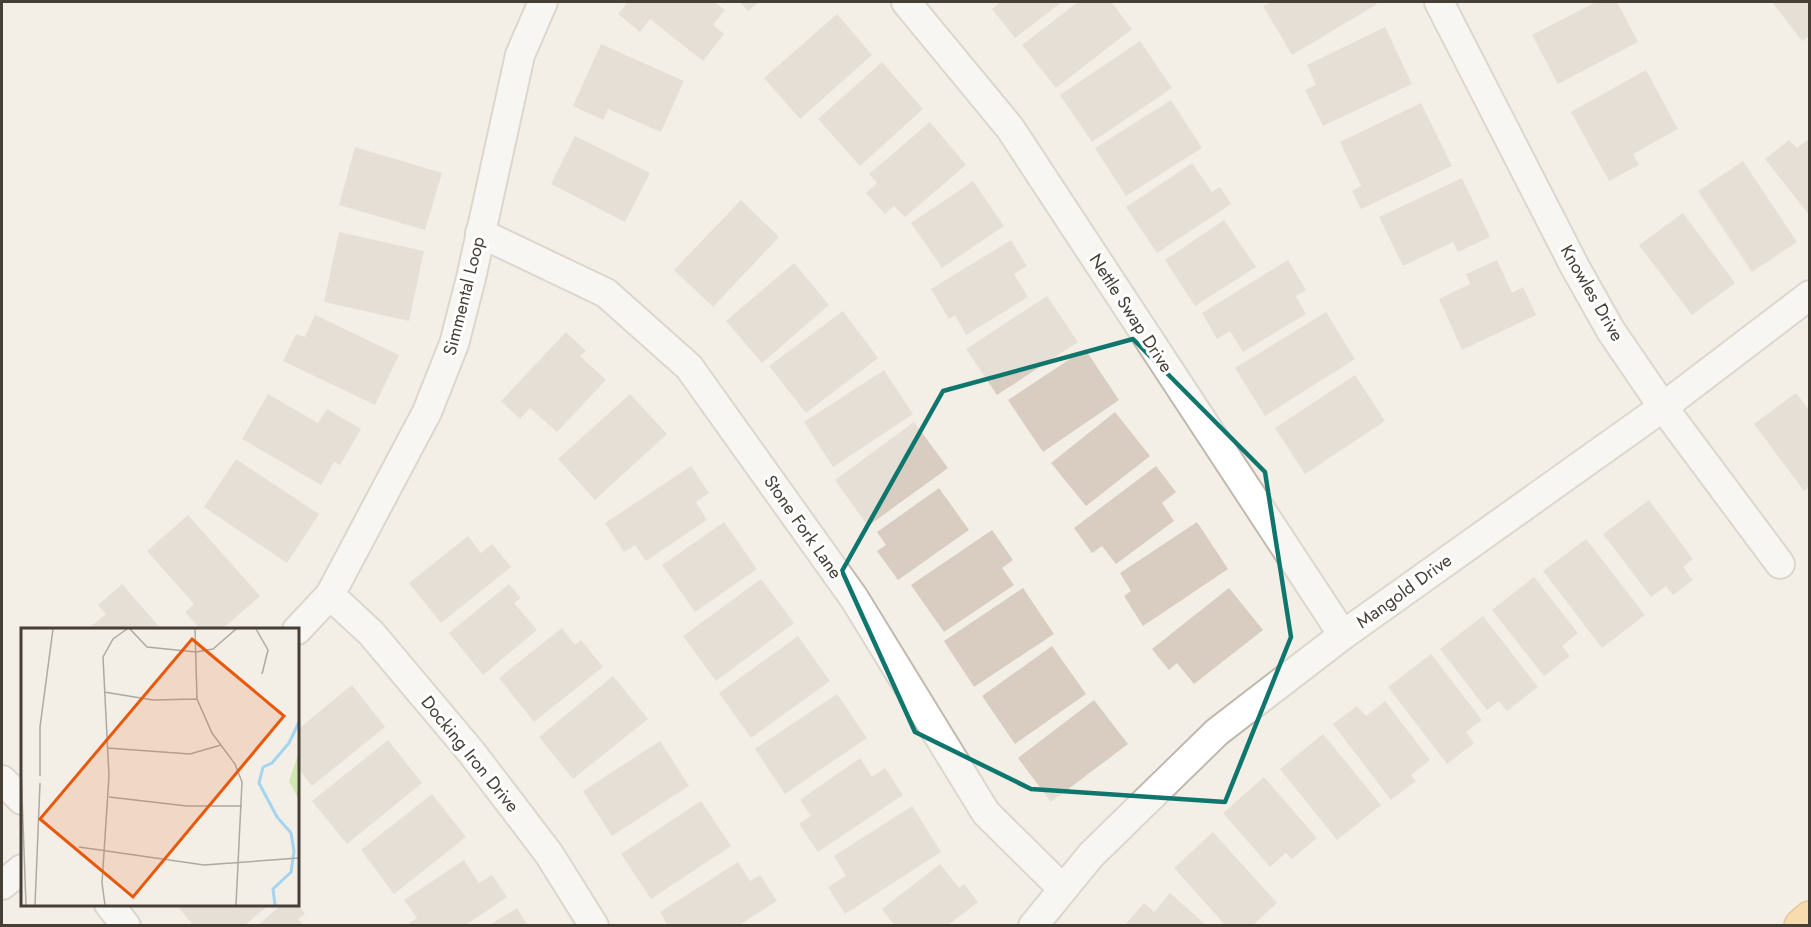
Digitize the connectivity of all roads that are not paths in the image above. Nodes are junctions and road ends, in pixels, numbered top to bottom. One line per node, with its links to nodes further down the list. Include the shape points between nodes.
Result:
1 (543, 2): 4 (street, Simmental Loop, via 520,55)
2 (906, 2): 10 (street, Nettle Swap Drive, via 1010,128)
3 (1439, 2): 6 (street, Knowles Drive, via 1575,267 1611,331)
4 (480, 233): 8 (street, Simmental Loop, via 454,344 431,402); 15 (street, Stone Fork Lane, via 606,293 690,367 854,598 986,813)
5 (1809, 295): 6 (street, Mangold Drive)
6 (1663, 407): 7 (street, Knowles Drive); 10 (street, Mangold Drive)
7 (1780, 564)
8 (330, 595): 9 (street, Simmental Loop); 19 (street, Docking Iron Drive, via 371,633 472,753 549,854)
9 (298, 629)
10 (1343, 635): 15 (street, Mangold Drive, via 1217,732 1091,855)
11 (2, 780): 12 (street)
12 (21, 799)
13 (21, 870): 14 (street)
14 (2, 885)
15 (1063, 889): 20 (street, Mangold Drive)
16 (111, 906): 18 (street)
17 (1809, 918): 21 (highway)
18 (126, 926)
19 (594, 926)
20 (1033, 926)
21 (1801, 926)

